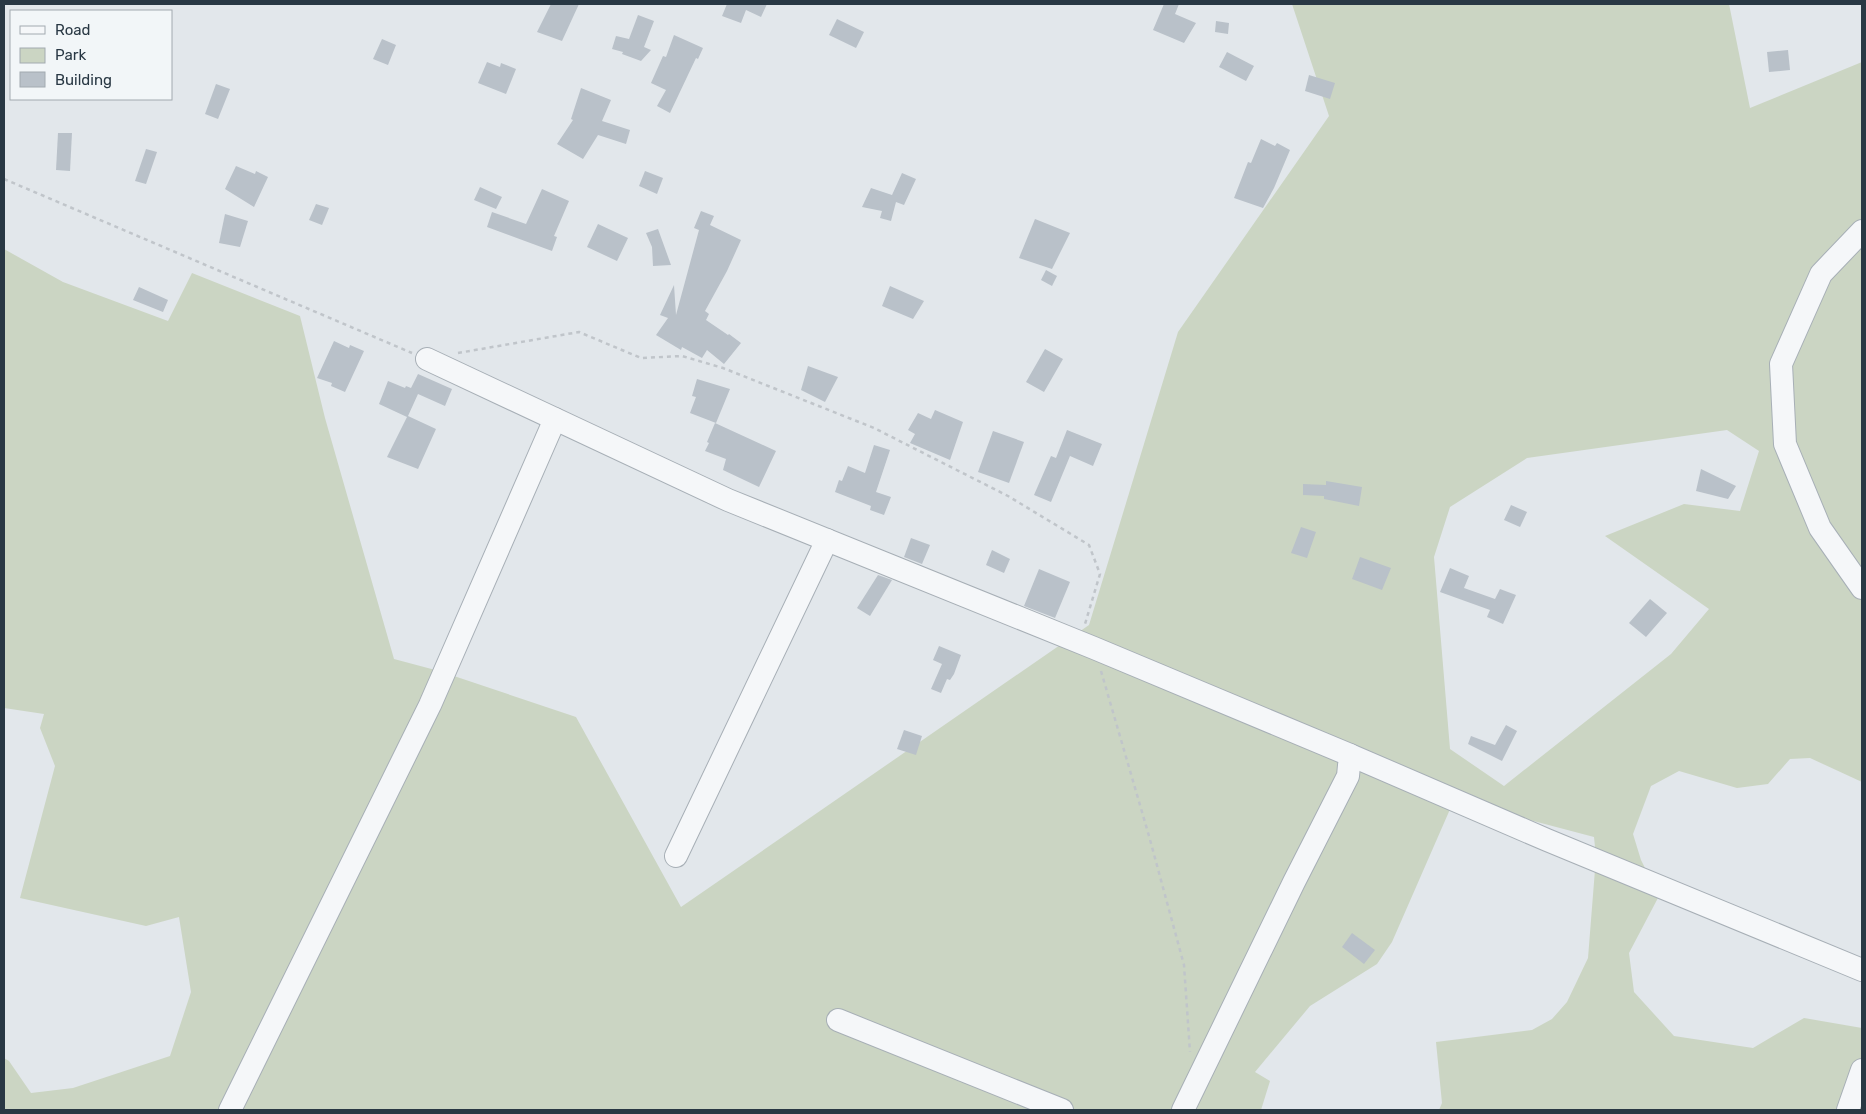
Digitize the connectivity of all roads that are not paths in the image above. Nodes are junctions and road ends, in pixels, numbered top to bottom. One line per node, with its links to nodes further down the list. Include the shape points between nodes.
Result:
1 (1862, 230): 5 (street, via 1821,274 1781,364 1785,444 1820,528)
2 (427, 359): 3 (street)
3 (555, 419): 4 (street, via 728,500); 11 (street, via 430,705)
4 (827, 540): 6 (street); 7 (street)
5 (1862, 588)
6 (1350, 755): 8 (street); 13 (street, via 1348,776)
7 (676, 856)
8 (1862, 970)
9 (838, 1020): 12 (street)
10 (1862, 1070): 14 (street)
11 (230, 1110)
12 (1062, 1110)
13 (1183, 1110)
14 (1848, 1110)

